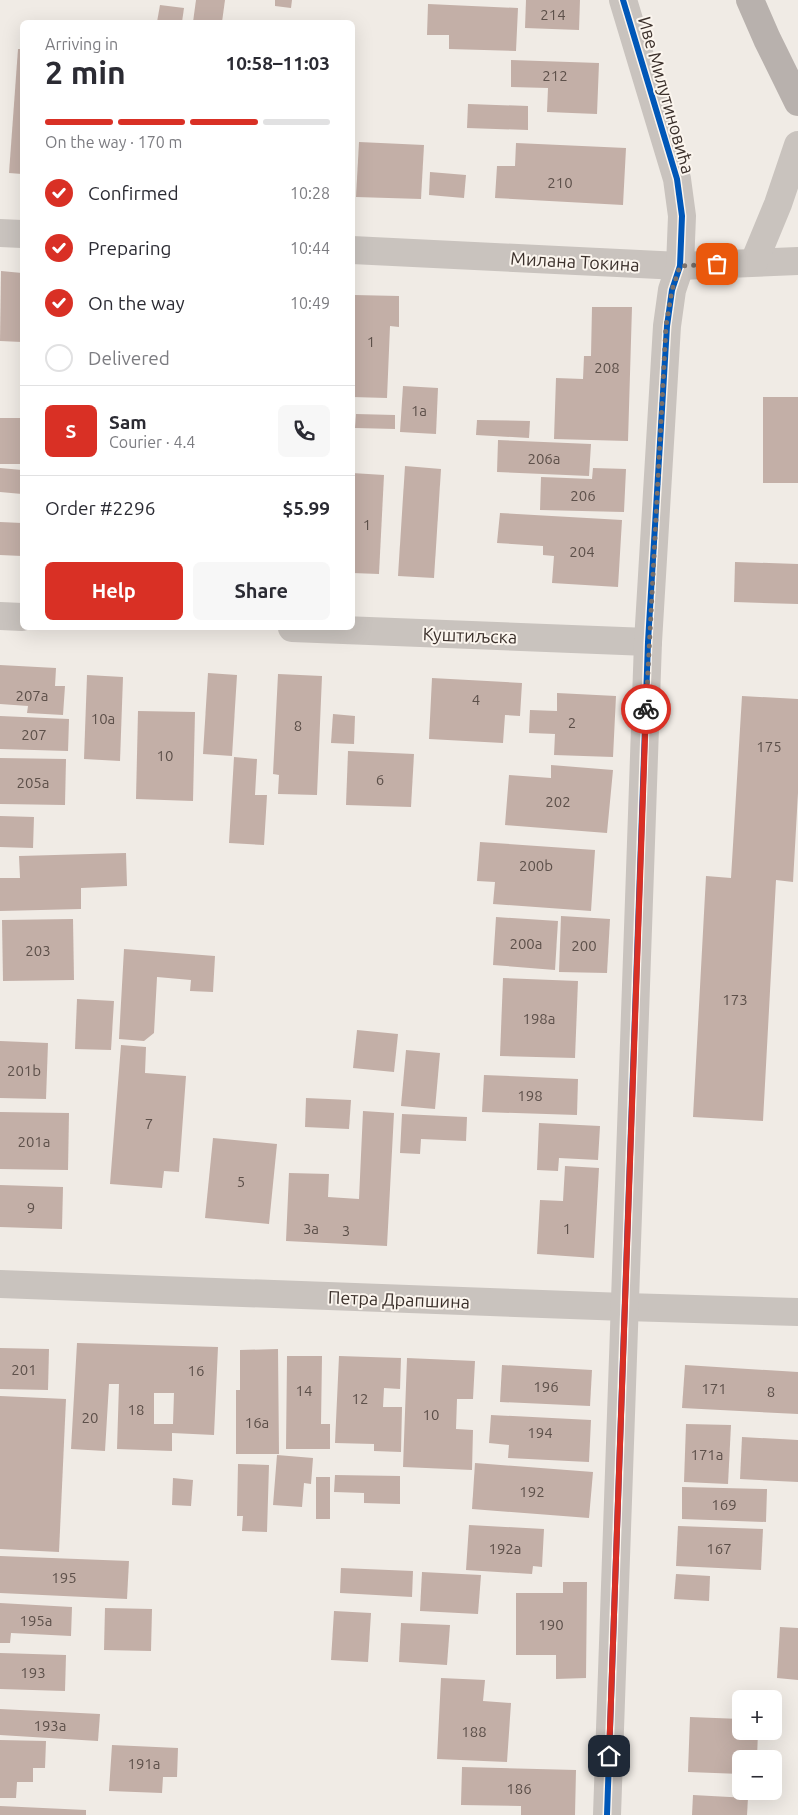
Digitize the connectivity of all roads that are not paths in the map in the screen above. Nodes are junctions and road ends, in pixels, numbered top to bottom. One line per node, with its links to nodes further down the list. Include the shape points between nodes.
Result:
1 (623, 0): 10 (street, Иве Милутиновића, via 677,178 682,216)
2 (750, 0): 3 (main road)
3 (798, 102)
4 (798, 145): 9 (street)
5 (0, 233): 6 (street)
6 (20, 234)
7 (355, 250): 10 (street, Милана Токина)
8 (798, 261): 9 (street, Милана Токина)
9 (754, 262): 10 (street, Милана Токина)
10 (680, 266): 14 (street, Иве Милутиновића, via 666,326)
11 (0, 616): 12 (street)
12 (20, 617)
13 (343, 630): 14 (street, Куштиљска)
14 (648, 642): 16 (street, Иве Милутиновића)
15 (0, 1284): 16 (street, Петра Драпшина)
16 (625, 1307): 17 (street, Петра Драпшина); 18 (street, Иве Милутиновића)
17 (798, 1312)
18 (607, 1815)

